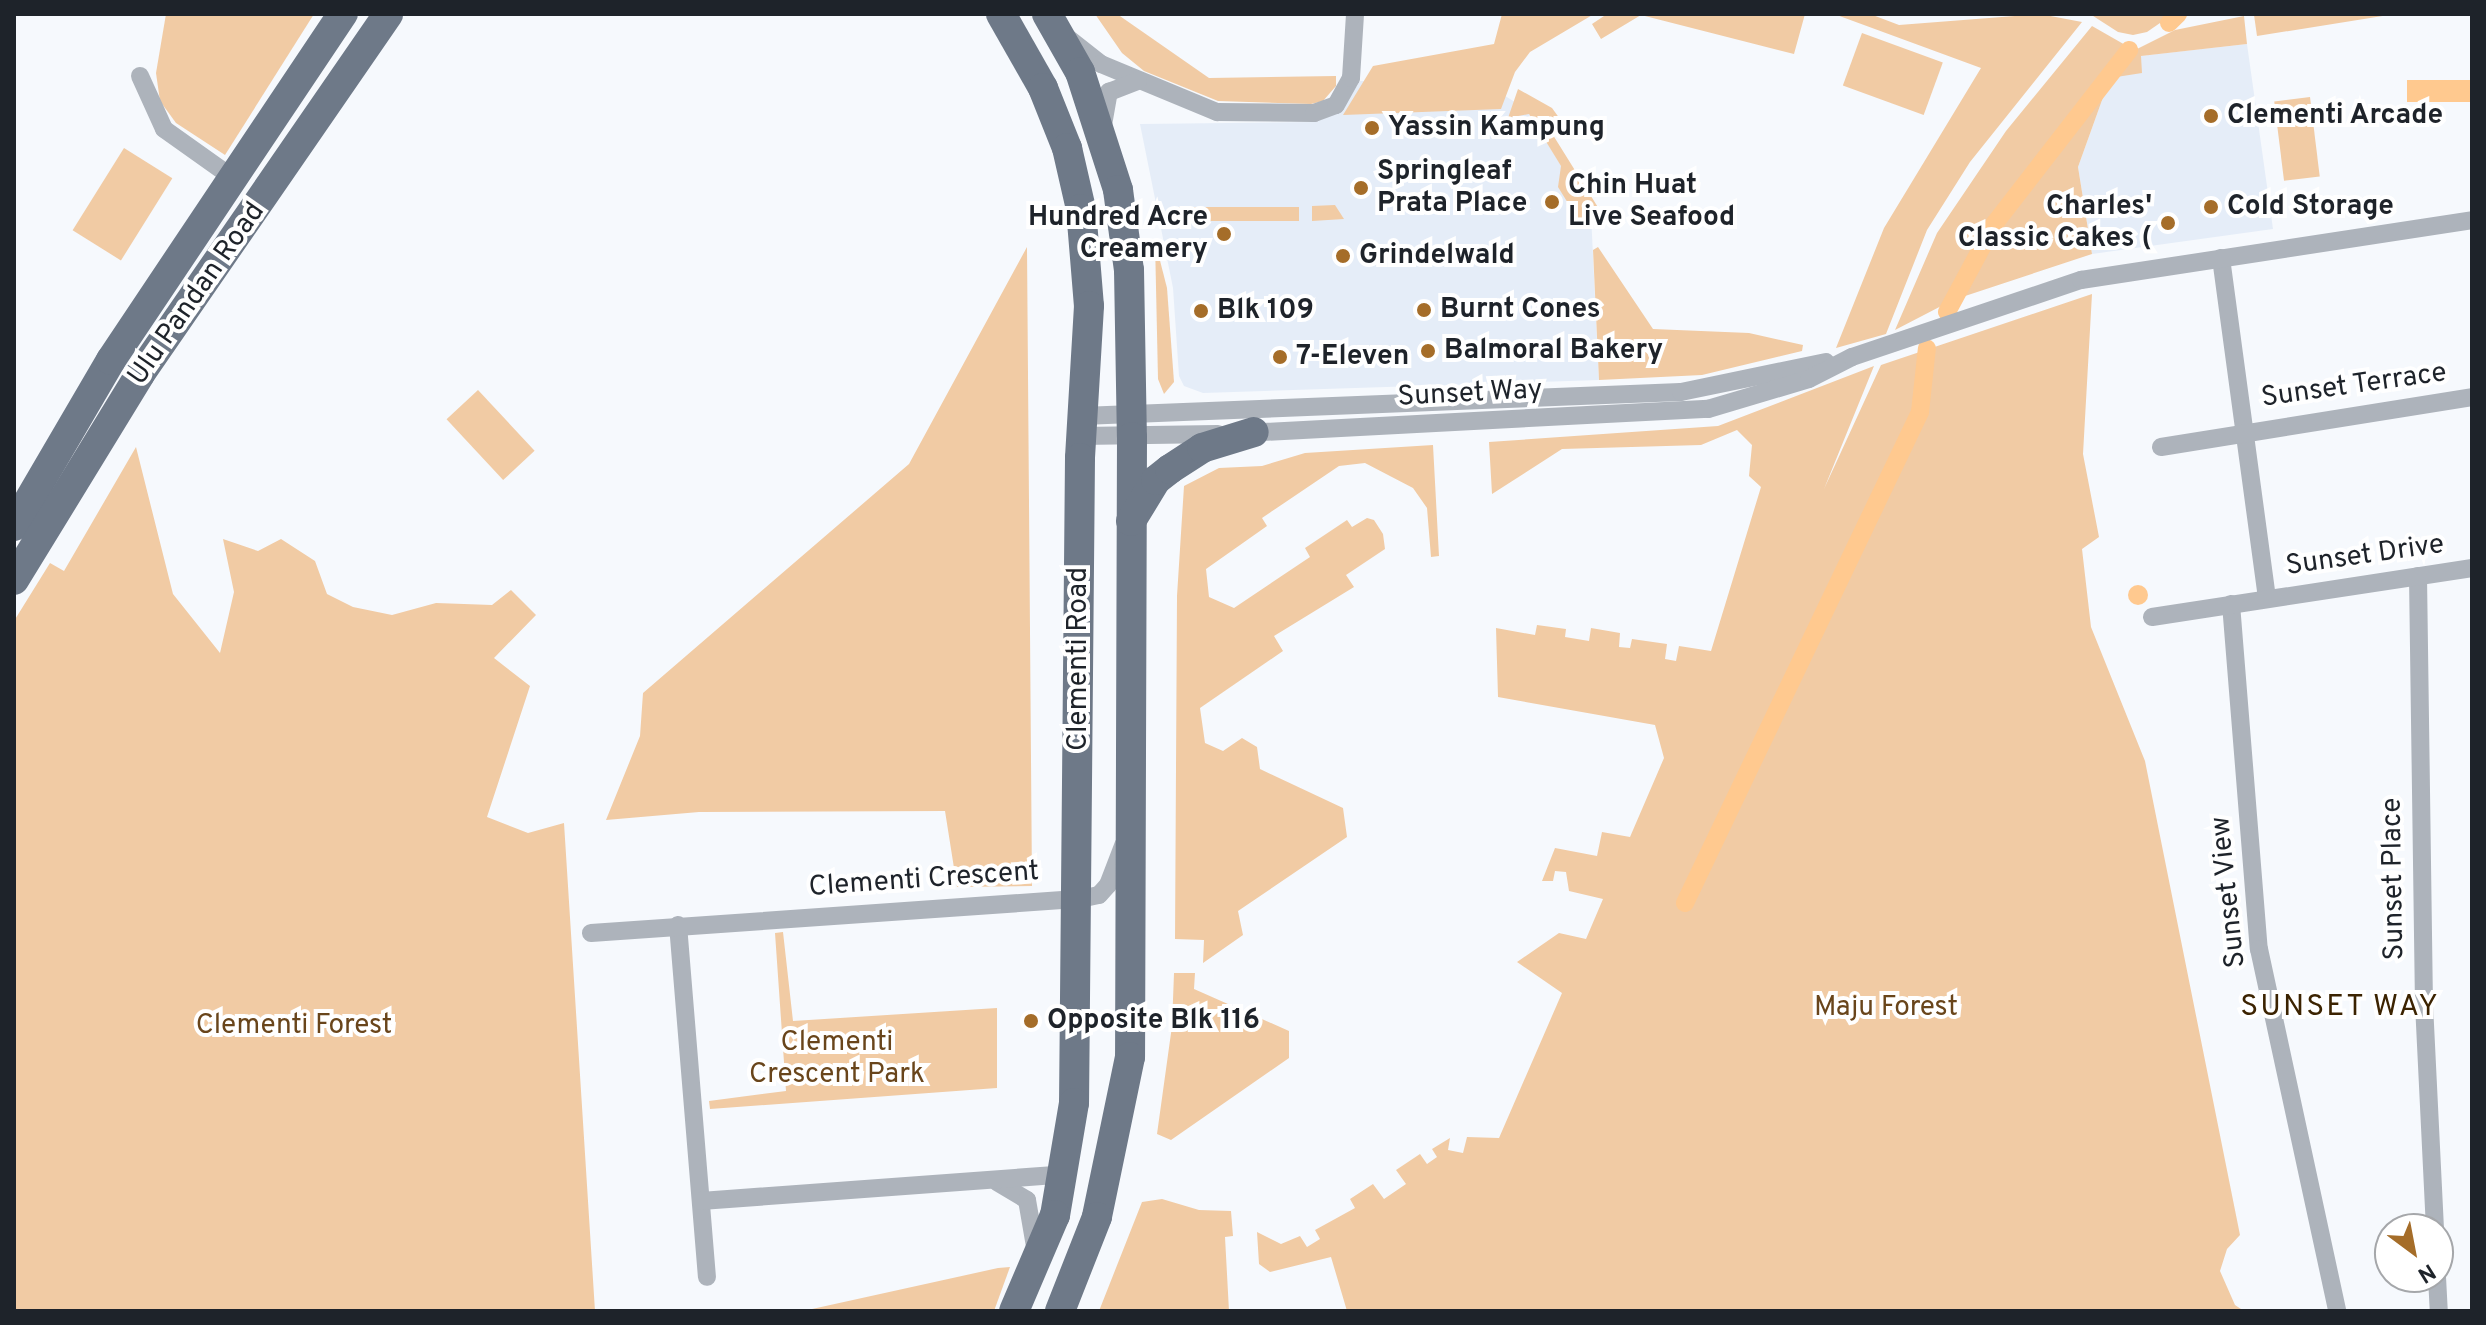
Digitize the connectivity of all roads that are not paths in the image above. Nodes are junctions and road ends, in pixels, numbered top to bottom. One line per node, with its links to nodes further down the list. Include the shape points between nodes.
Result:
1 (343, 14): 9 (main road, Ulu Pandan Road)
2 (388, 14): 23 (main road, Ulu Pandan Road, via 140,374)
3 (1001, 14): 14 (main road, Clementi Road, via 1043,88 1067,148 1081,209 1089,306)
4 (1355, 14): 7 (street, via 1351,78 1336,105 1314,113 1217,112)
5 (1051, 20): 7 (street, via 1101,64); 8 (main road, Clementi Road, via 1080,72)
6 (140, 76): 9 (street, via 164,129)
7 (1138, 81): 8 (street, via 1109,92)
8 (1102, 136): 15 (main road, Clementi Road, via 1118,190 1129,270)
9 (233, 178): 20 (main road, Ulu Pandan Road, via 111,360)
10 (2472, 220): 11 (street, Sunset Way)
11 (2221, 258): 12 (street, Sunset Way, via 2081,280); 16 (street)
12 (1852, 357): 15 (street, Sunset Way, via 1681,392); 17 (street, Sunset Way, via 1809,379 1708,409)
13 (2472, 397): 16 (street, Sunset Terrace)
14 (1082, 426): 15 (street, Sunset Way); 28 (main road, Clementi Road)
15 (1132, 426): 17 (street, Sunset Way); 19 (main road, Clementi Road)
16 (2244, 430): 18 (street, Sunset Terrace); 24 (street)
17 (1254, 432): 19 (main road, via 1202,448 1170,469 1156,480)
18 (2161, 447)
19 (1131, 522): 27 (main road, Clementi Road)
20 (14, 526)
21 (2472, 568): 22 (street, Sunset Drive)
22 (2418, 576): 24 (street, Sunset Drive); 34 (street, Sunset Place, via 2424,1004)
23 (14, 580)
24 (2267, 598): 25 (street, Sunset Drive)
25 (2231, 604): 26 (street, Sunset Drive); 39 (street, Sunset View, via 2259,949)
26 (2152, 617)
27 (1130, 829): 28 (street, Clementi Crescent, via 1108,885 1099,895); 38 (main road, Clementi Road, via 1130,1057 1097,1217)
28 (1080, 899): 29 (street, Clementi Crescent); 31 (main road, Clementi Road, via 1074,1103)
29 (678, 925): 30 (street, Clementi Crescent); 33 (street)
30 (591, 933)
31 (1065, 1174): 32 (street); 35 (main road, Clementi Road)
32 (997, 1182): 33 (street); 35 (street, via 1027,1200)
33 (701, 1201): 36 (street)
34 (2434, 1213)
35 (1038, 1262): 37 (main road, Clementi Road)
36 (707, 1277)
37 (1014, 1311)
38 (1060, 1311)
39 (2337, 1311)

